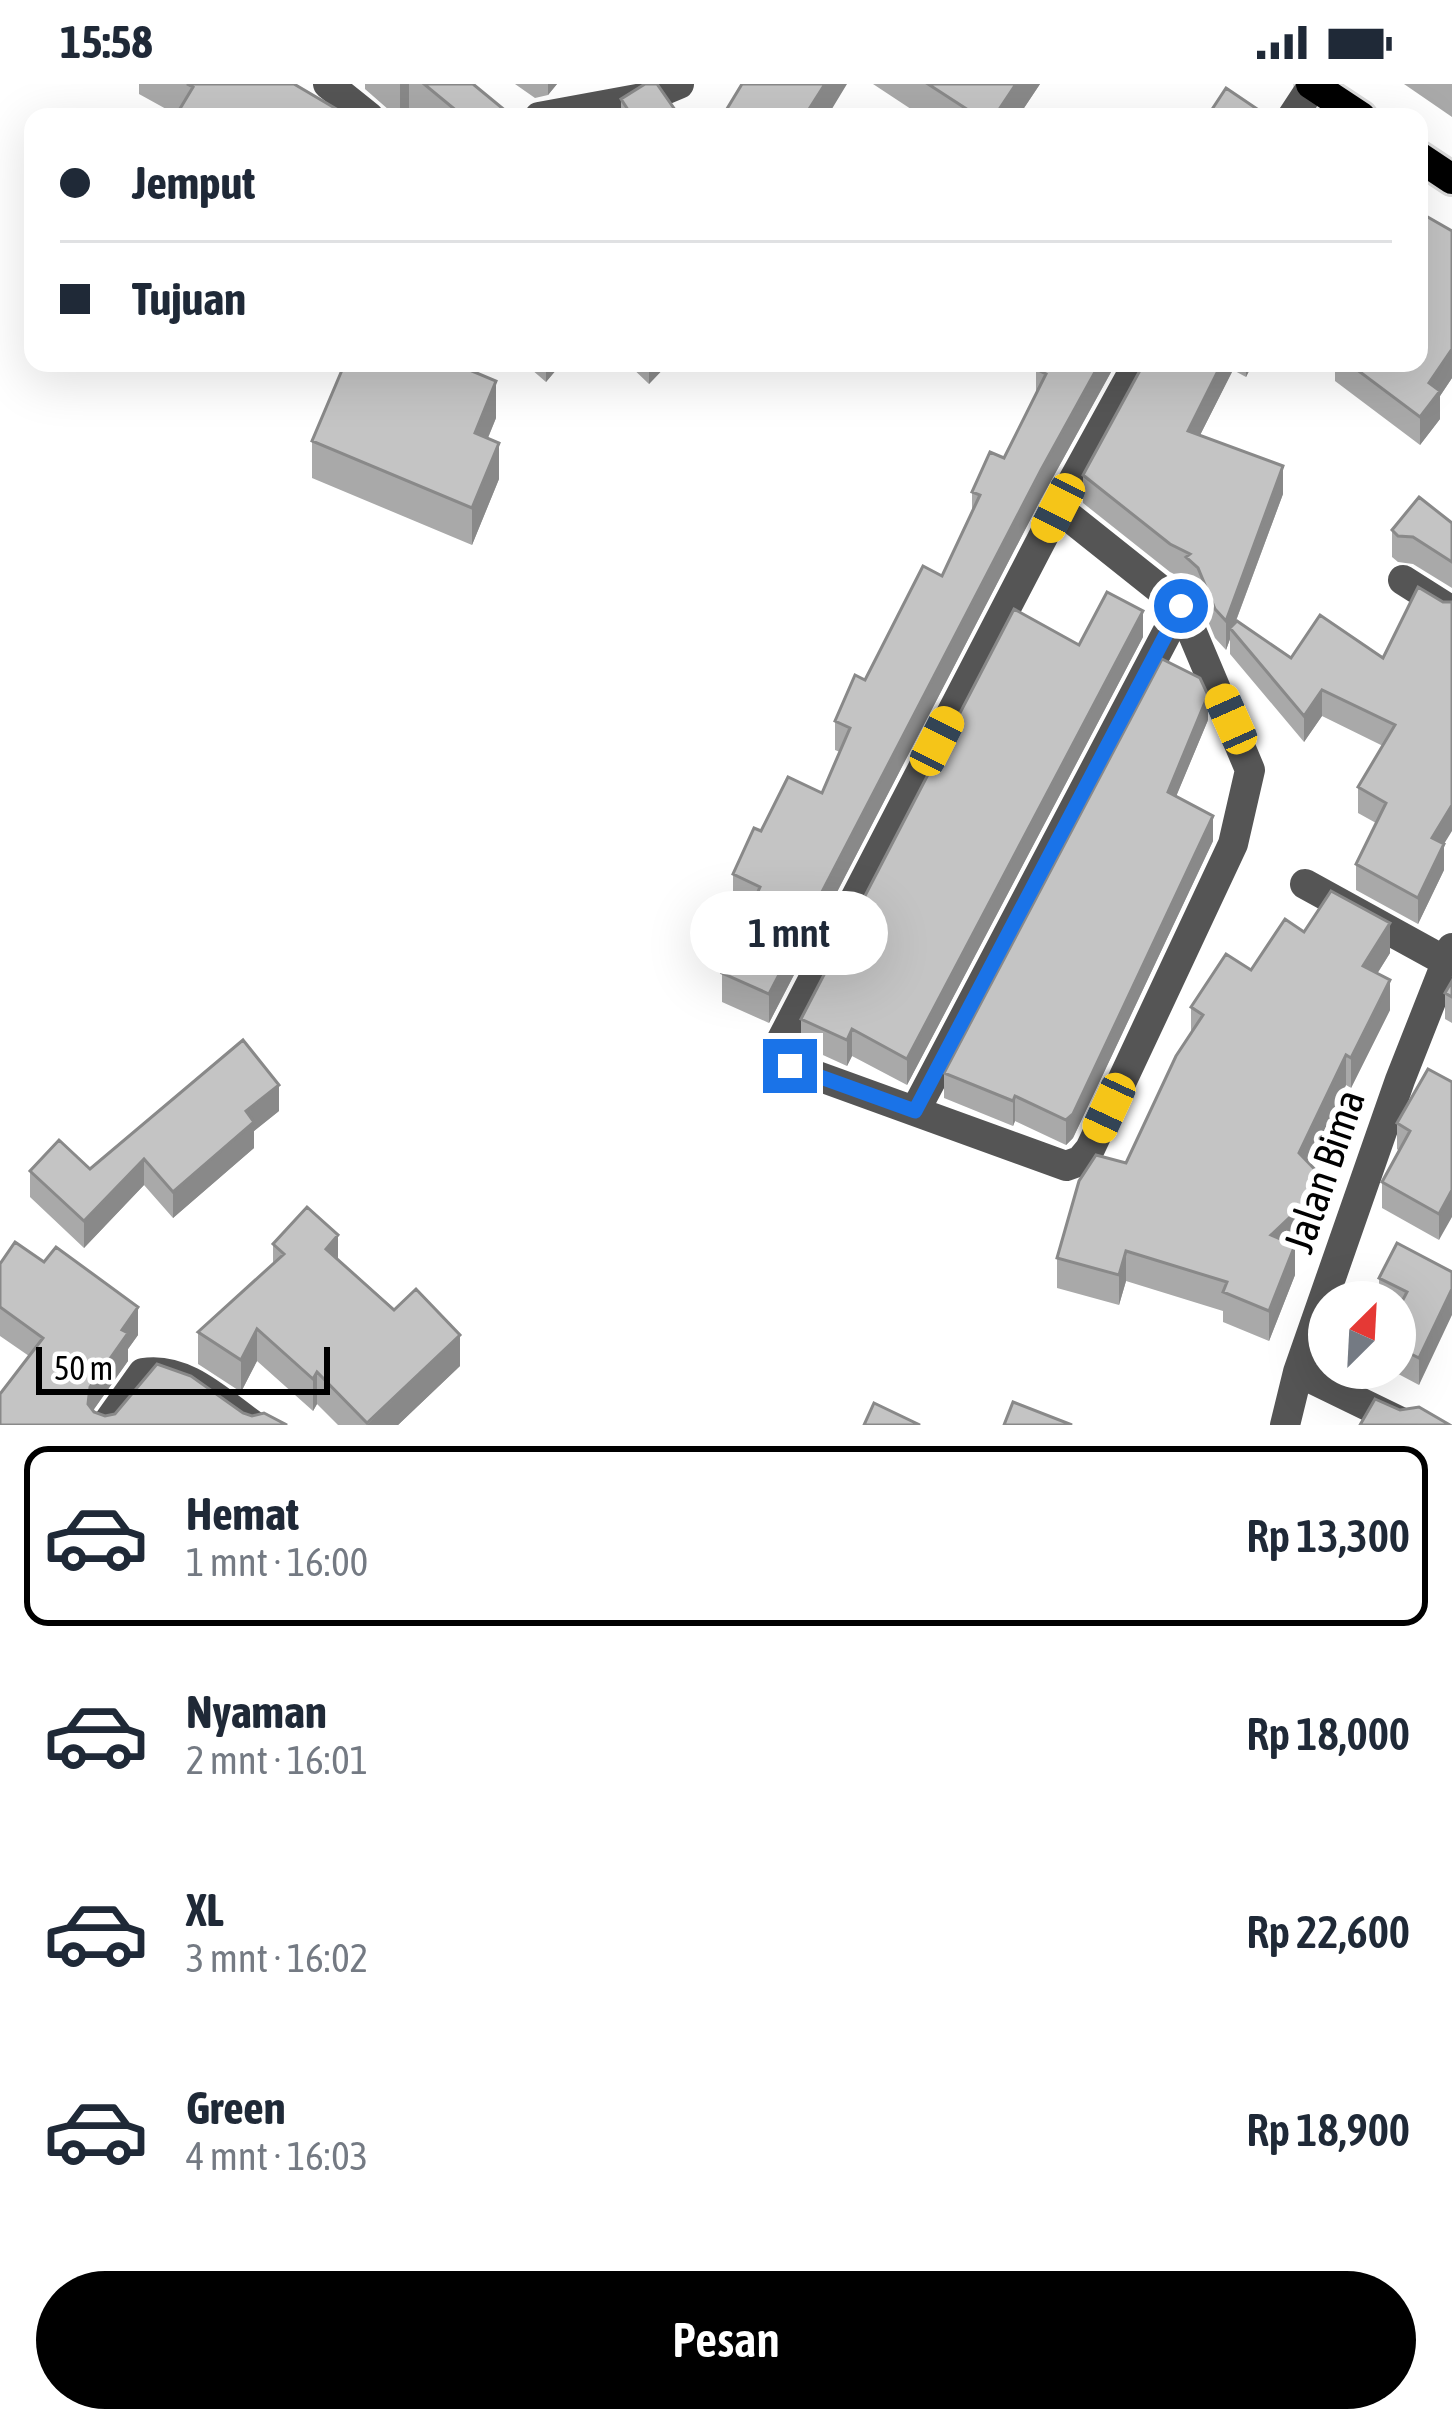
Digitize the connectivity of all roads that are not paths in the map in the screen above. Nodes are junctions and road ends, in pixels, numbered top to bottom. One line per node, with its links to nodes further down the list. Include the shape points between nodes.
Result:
1 (328, 84): 4 (street)
2 (679, 84): 5 (street)
3 (1312, 85): 6 (main road)
4 (359, 108)
5 (588, 108)
6 (1347, 108)
7 (1133, 372): 8 (street)
8 (1058, 508): 10 (street); 14 (street, via 779,1045 790,1066)
9 (1403, 580): 11 (street)
10 (1181, 606): 14 (street); 14 (street, via 1250,770 1232,844 1090,1149 1066,1166)
11 (1452, 611)
12 (1305, 884): 13 (street)
13 (1449, 955): 15 (street, Jalan Bima)
14 (915, 1111)
15 (1298, 1372): 18 (street, Jalan Bima); 19 (street)
16 (106, 1425): 17 (street, via 143,1373 162,1370)
17 (253, 1425)
18 (1285, 1425)
19 (1407, 1425)

